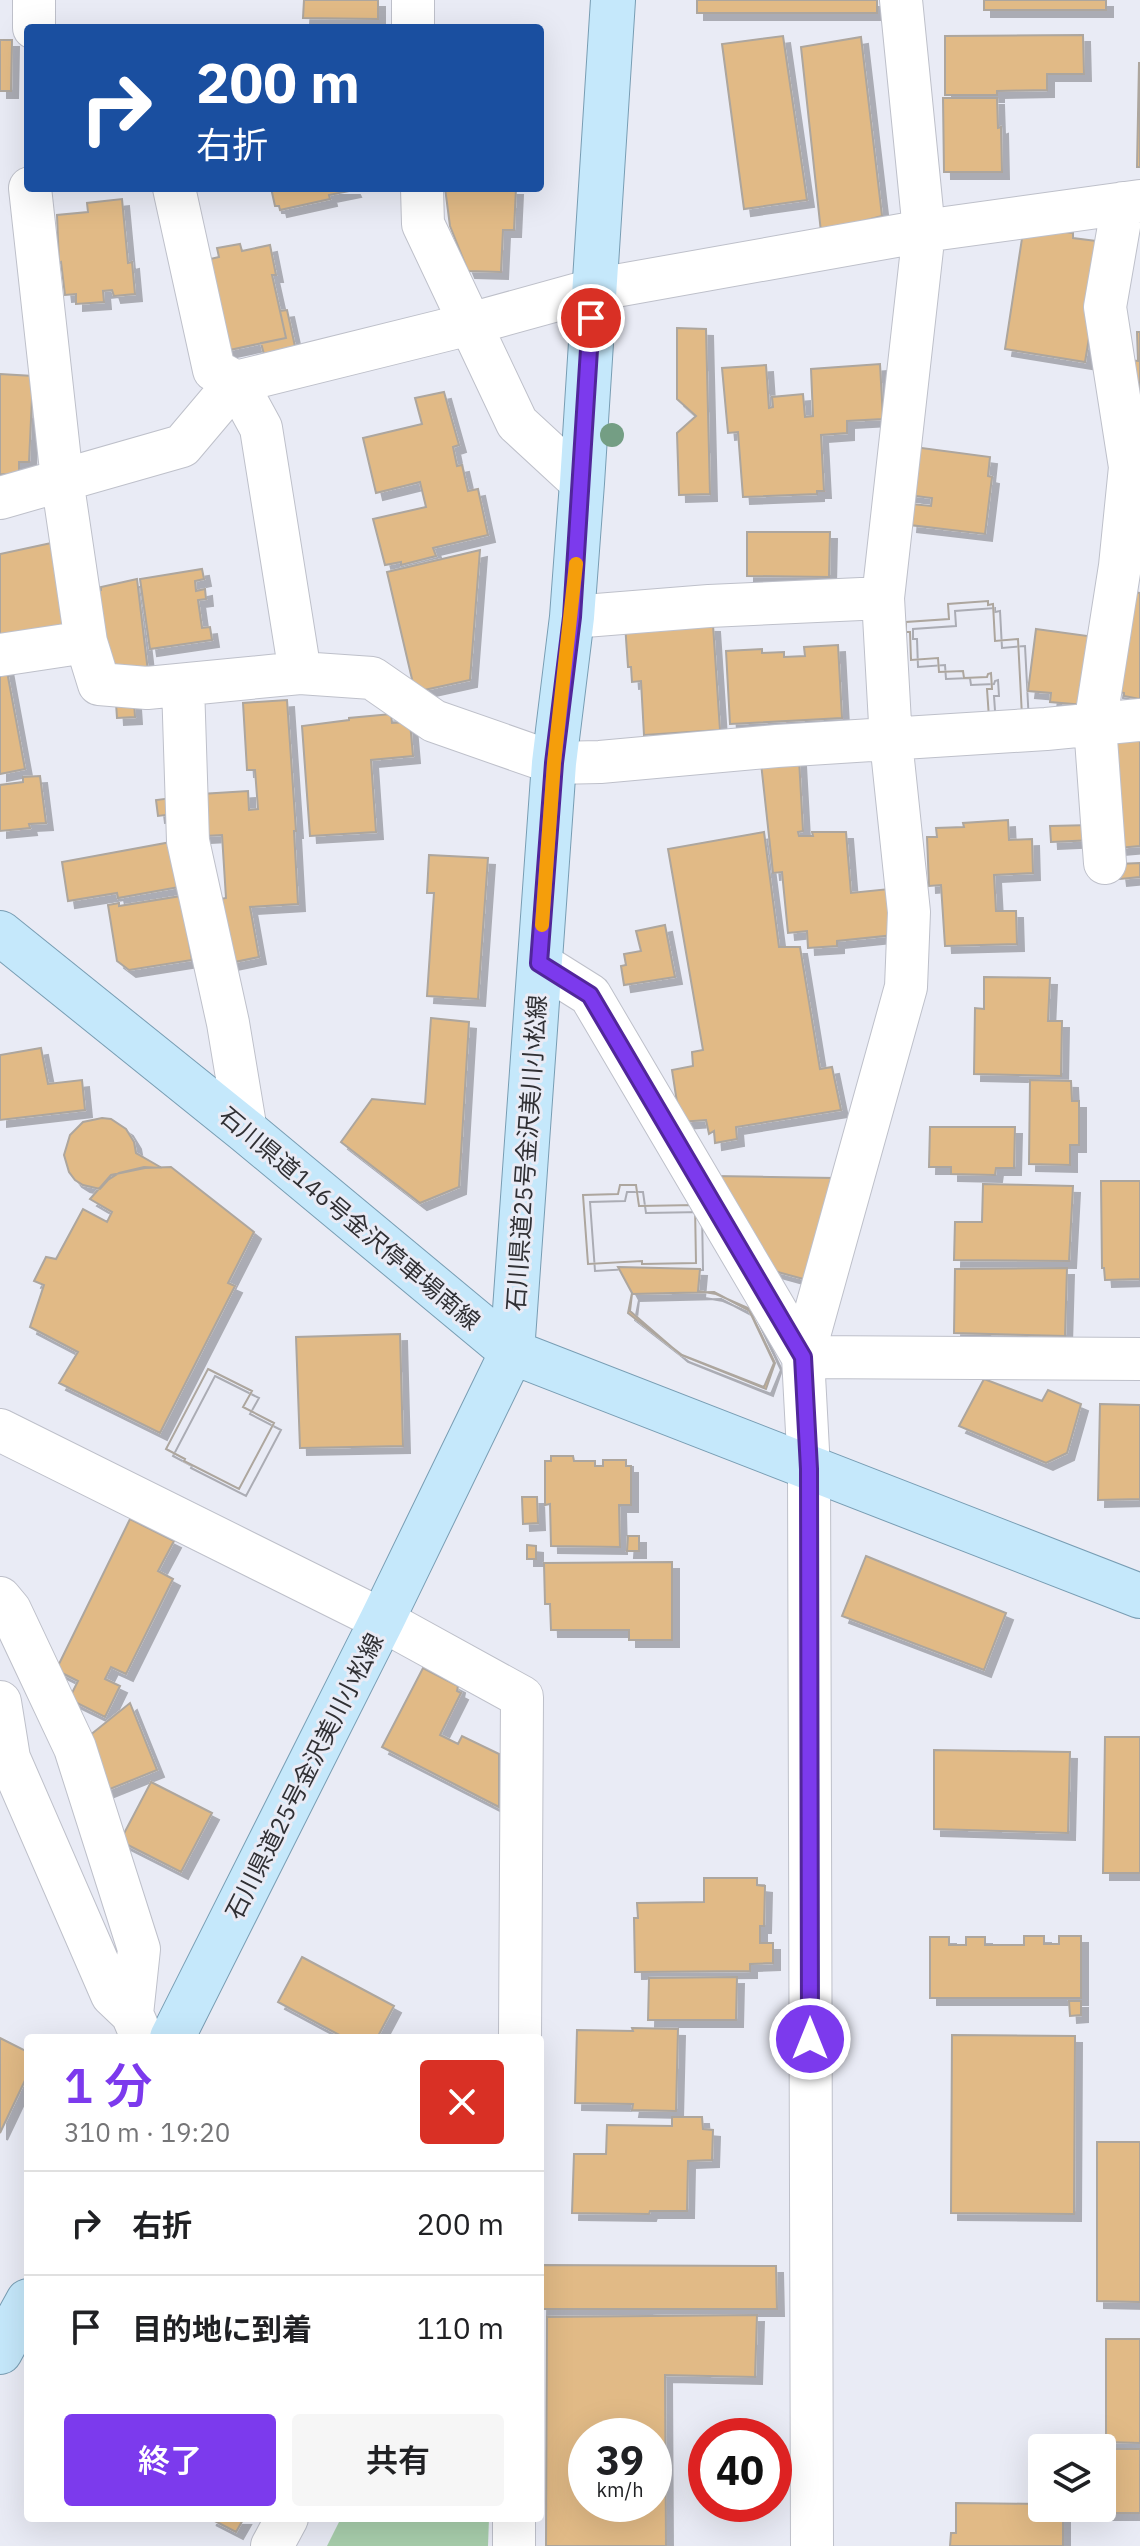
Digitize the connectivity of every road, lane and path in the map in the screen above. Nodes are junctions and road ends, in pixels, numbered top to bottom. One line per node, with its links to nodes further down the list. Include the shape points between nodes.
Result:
1 (34, 0): 5 (street)
2 (413, 0): 6 (street)
3 (613, 0): 12 (main road, 石川県道25号金沢美川小松線)
4 (901, 0): 11 (street)
5 (34, 24)
6 (413, 24)
7 (175, 192): 14 (street, via 214,370)
8 (422, 192): 13 (street, via 423,224)
9 (1131, 202): 11 (street); 18 (street, via 1105,307 1130,467)
10 (20, 207): 15 (street)
11 (924, 231): 12 (street); 19 (street)
12 (593, 290): 13 (street); 16 (main road, 石川県道25号金沢美川小松線)
13 (470, 324): 14 (street); 16 (street, via 517,423)
14 (236, 382): 15 (street, via 182,446); 23 (street, via 261,428)
15 (62, 479): 17 (street); 21 (street)
16 (582, 483): 20 (main road, 石川県道25号金沢美川小松線)
17 (0, 498)
18 (1130, 567): 26 (street)
19 (883, 598): 20 (street); 27 (street)
20 (572, 617): 28 (main road, 石川県道25号金沢美川小松線)
21 (86, 642): 22 (street); 24 (street, via 99,684)
22 (0, 655)
23 (300, 673): 24 (street); 28 (street, via 372,678 434,721)
24 (183, 685): 32 (street, via 188,841)
25 (1140, 720): 26 (street)
26 (1095, 725): 27 (street); 29 (street)
27 (891, 741): 28 (street); 34 (street, via 909,912 906,987)
28 (554, 763): 31 (main road, 石川県道25号金沢美川小松線)
29 (1105, 863)
30 (0, 933): 32 (main road, 石川県道146号金沢停車場南線)
31 (539, 963): 33 (main road, 石川県道25号金沢美川小松線); 34 (street, via 590,995)
32 (246, 1131): 33 (main road, 石川県道146号金沢停車場南線)
33 (512, 1352): 37 (main road, 石川県道146号金沢停車場南線); 40 (main road, 石川県道25号金沢美川小松線)
34 (803, 1357): 35 (street); 37 (street)
35 (1140, 1359)
36 (0, 1430): 40 (street)
37 (809, 1469): 38 (main road, 石川県道146号金沢停車場南線); 53 (street)
38 (1140, 1596)
39 (0, 1598): 42 (street)
40 (382, 1620): 45 (main road, 石川県道25号金沢美川小松線); 46 (street, via 522,1697)
41 (0, 1702): 43 (street)
42 (75, 1748): 43 (street); 44 (street, via 139,1949)
43 (5, 1759): 44 (street, via 112,1995)
44 (137, 2026)
45 (174, 2034)
46 (520, 2034)
47 (24, 2308): 48 (main road)
48 (0, 2352)
49 (285, 2522): 51 (street)
50 (514, 2522): 52 (street)
51 (272, 2546)
52 (514, 2546)
53 (812, 2546)

